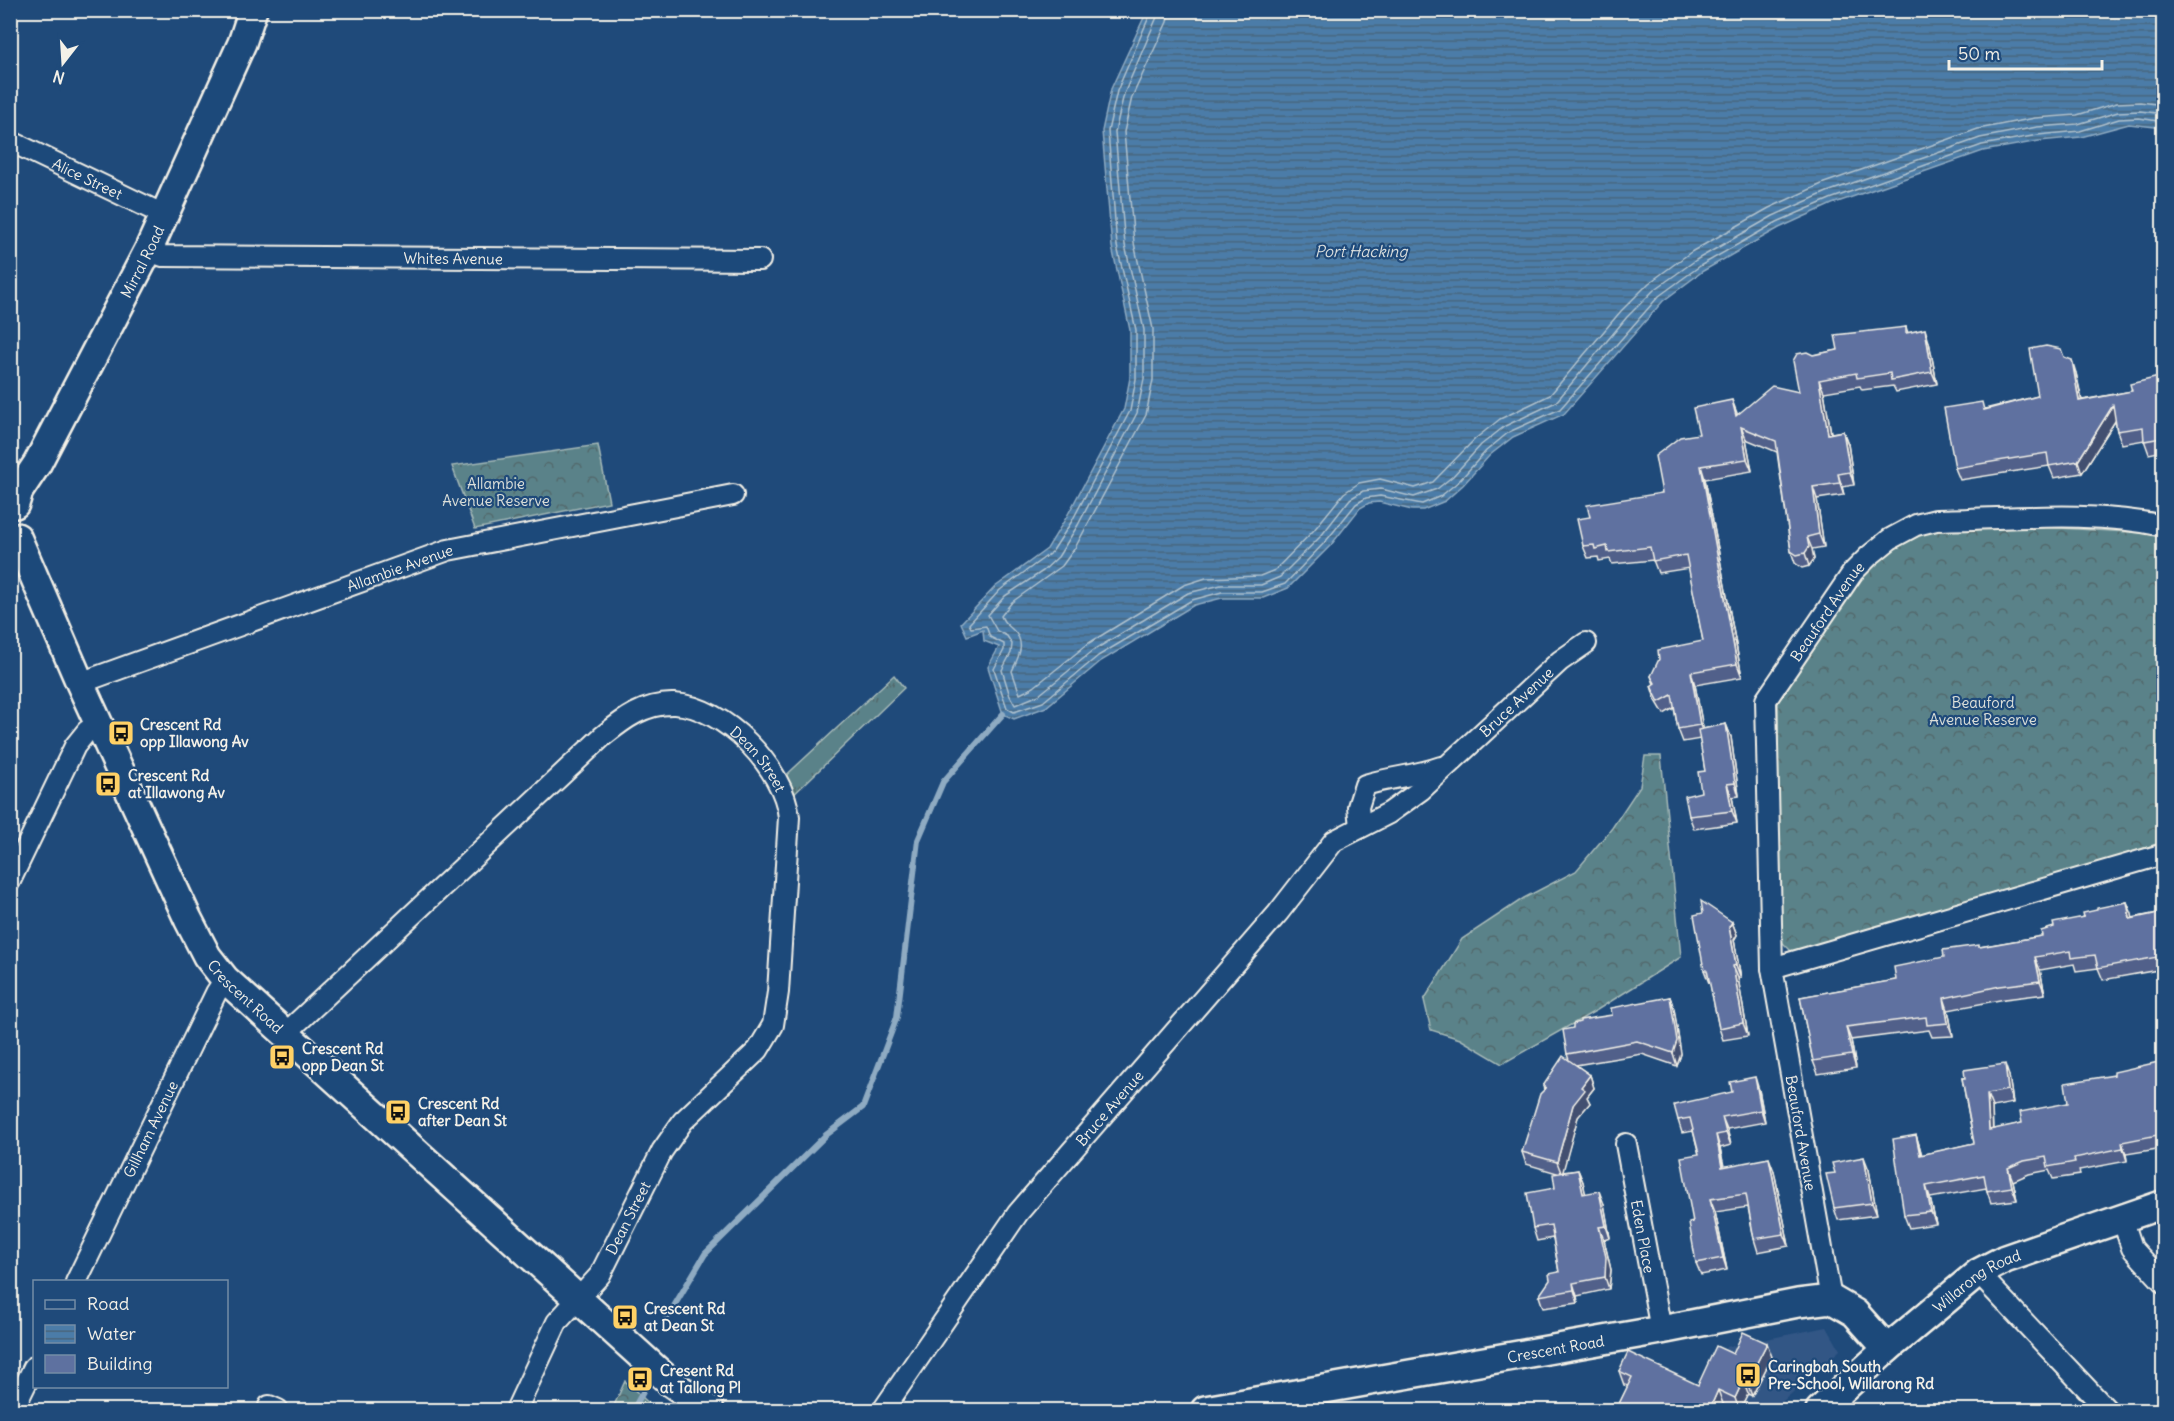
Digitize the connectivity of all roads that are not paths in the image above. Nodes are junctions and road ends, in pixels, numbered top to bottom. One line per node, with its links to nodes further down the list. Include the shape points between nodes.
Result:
1 (253, 10): 3 (street, Mirral Road, via 242,43)
2 (10, 141): 3 (street, Alice Street)
3 (164, 215): 4 (street, Mirral Road)
4 (148, 251): 5 (street, Whites Avenue, via 163,256); 7 (street, Mirral Road)
5 (760, 260)
6 (733, 495): 11 (street, Allambie Avenue, via 448,550)
7 (13, 503): 9 (street, via 26,520 22,533)
8 (2163, 526): 17 (street, Beauford Avenue, via 2067,517 1936,520 1916,525 1890,539 1853,572 1766,700)
9 (14, 539): 11 (street, Crescent Road)
10 (1586, 643): 13 (street, Bruce Avenue, via 1560,661)
11 (80, 683): 12 (street, Crescent Road)
12 (99, 724): 16 (street, via 75,746); 18 (street, Crescent Road, via 188,919 207,956)
13 (1449, 764): 14 (street, Bruce Avenue, via 1389,813); 14 (street, Bruce Avenue, via 1418,775 1365,785 1358,807)
14 (1359, 826): 34 (street, Bruce Avenue, via 1334,841 1270,922 1018,1213)
15 (2163, 854): 17 (street)
16 (10, 881)
17 (1772, 968): 27 (street, Beauford Avenue)
18 (225, 979): 19 (street, Crescent Road); 24 (street, Gillham Avenue)
19 (285, 1034): 26 (street, Crescent Road); 26 (street, Dean Street, via 629,716 652,706 673,704 713,716 734,730 764,759 788,801 773,1025 758,1050 683,1121 662,1151 600,1275)
20 (1626, 1144): 28 (street, Eden Place)
21 (2163, 1204): 22 (street, Willarong Road)
22 (2122, 1218): 23 (street, Willarong Road, via 2005,1259); 25 (street, via 2132,1248)
23 (1977, 1273): 29 (street, Willarong Road); 37 (street)
24 (76, 1280)
25 (2163, 1283)
26 (578, 1299): 32 (street, Dean Street, via 557,1322); 33 (street, Crescent Road, via 670,1382)
27 (1831, 1299): 28 (street, Crescent Road); 29 (street, via 1855,1313)
28 (1661, 1330): 35 (street, Crescent Road)
29 (1887, 1348): 36 (street, Willarong Road)
30 (33, 1369): 31 (street)
31 (14, 1410)
32 (516, 1410)
33 (710, 1410)
34 (884, 1410)
35 (1205, 1410)
36 (1820, 1410)
37 (2108, 1410)

